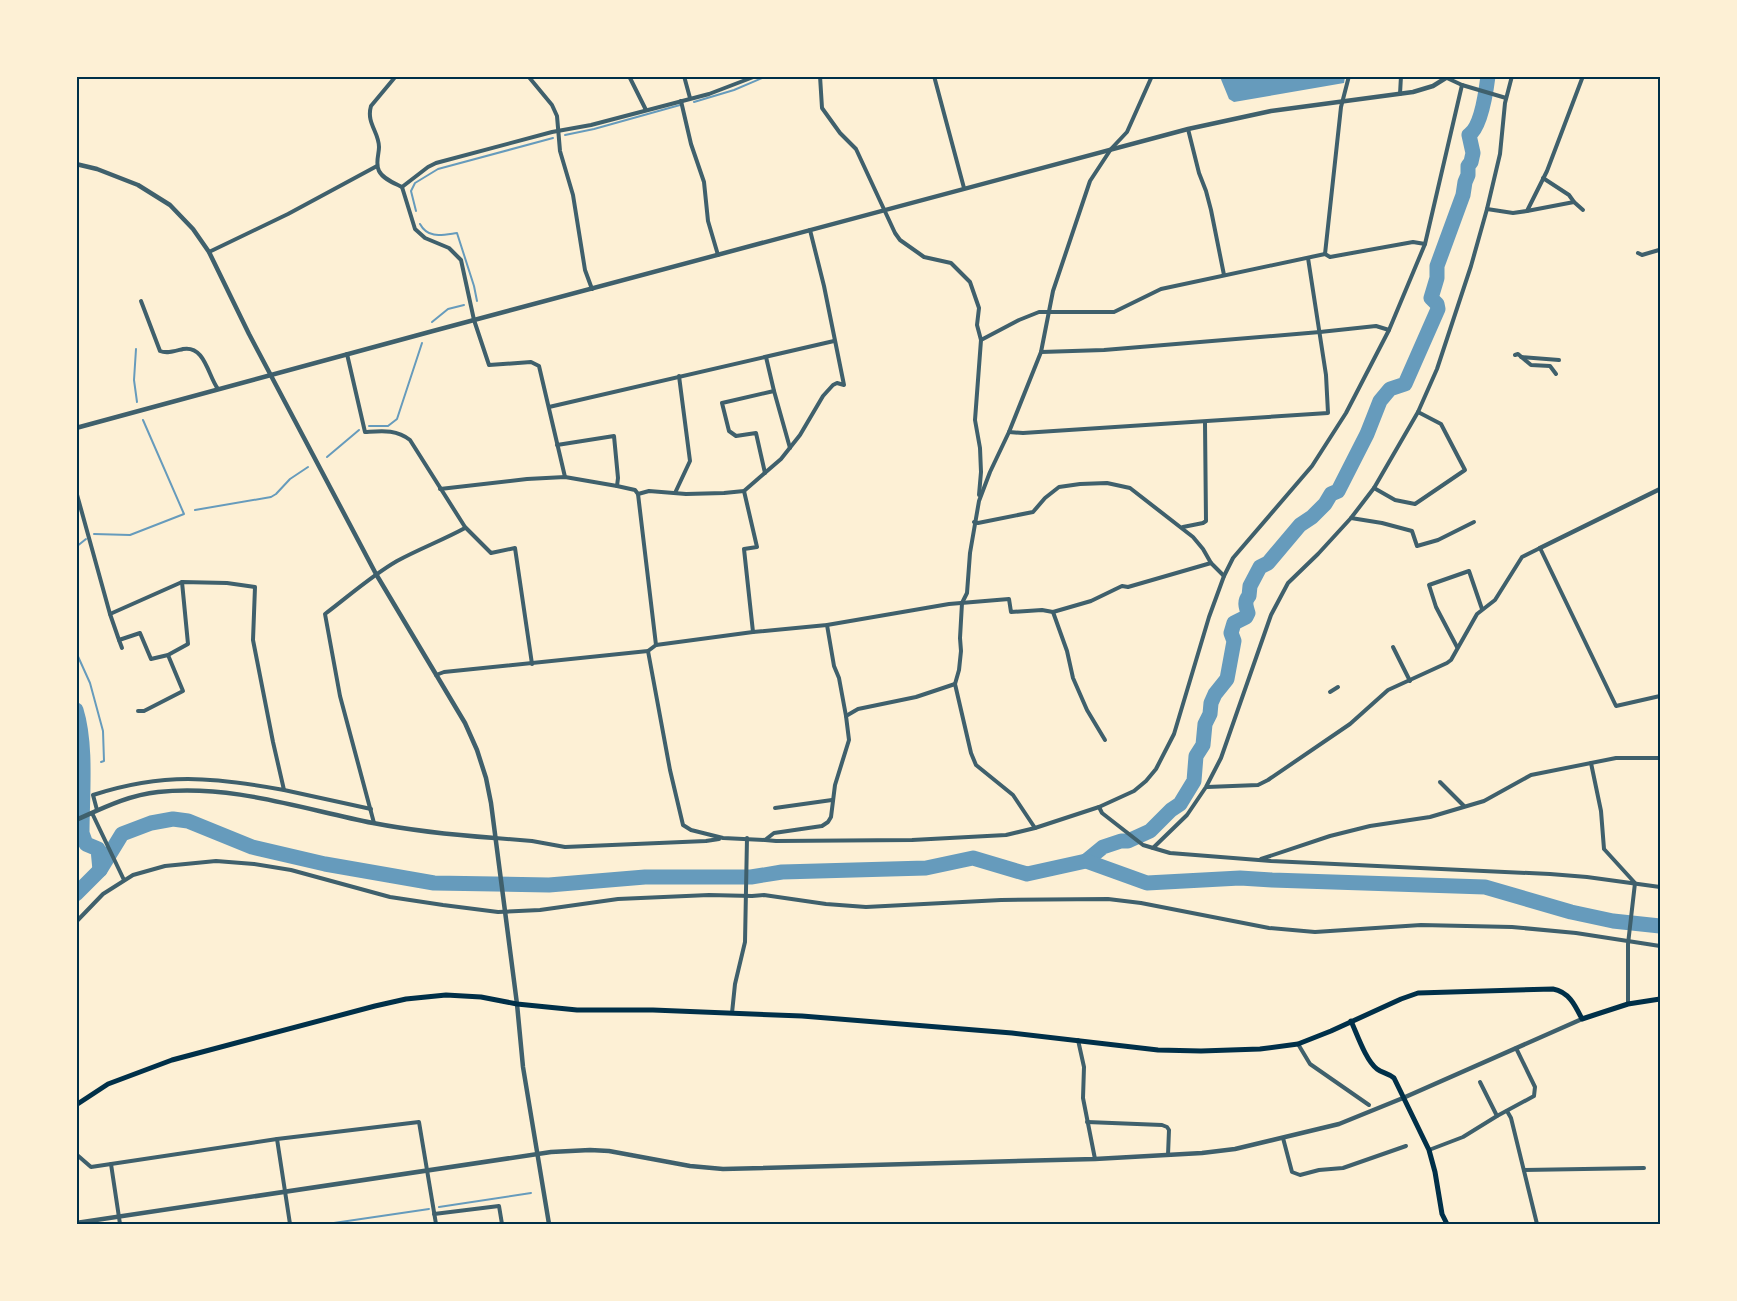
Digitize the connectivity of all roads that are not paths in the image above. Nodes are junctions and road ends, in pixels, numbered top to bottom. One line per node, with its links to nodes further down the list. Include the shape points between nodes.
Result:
1 (396, 76): 25 (street, via 371,106 370,124 379,144)
2 (528, 76): 22 (street, via 552,105)
3 (629, 76): 20 (street)
4 (684, 76): 16 (street)
5 (756, 76): 16 (street, via 724,90)
6 (820, 76): 31 (street, via 822,108 856,149)
7 (934, 76): 28 (street)
8 (1152, 76): 23 (street, via 1126,132)
9 (1348, 76): 19 (street)
10 (1401, 76): 15 (street)
11 (1512, 76): 17 (street)
12 (1583, 76): 26 (street)
13 (1448, 77): 14 (street); 15 (street, via 1432,87)
14 (1464, 86): 17 (street); 35 (street)
15 (1400, 94): 19 (street)
16 (690, 98): 18 (street)
17 (1504, 98): 30 (street, via 1500,154)
18 (681, 101): 20 (street); 40 (street, via 704,182 708,221)
19 (1342, 101): 21 (street); 39 (street)
20 (646, 110): 22 (street)
21 (1188, 129): 23 (street); 42 (street)
22 (559, 132): 27 (street, via 436,163); 43 (street)
23 (1112, 148): 28 (street); 45 (street, via 1090,181 1053,291)
24 (76, 164): 37 (street, via 138,184 170,205)
25 (377, 166): 27 (street, via 387,180); 37 (street)
26 (1543, 178): 29 (street); 33 (street)
27 (402, 187): 46 (street, via 415,229 449,248 461,260)
28 (964, 188): 31 (street)
29 (1574, 202): 32 (street); 33 (street)
30 (1487, 209): 33 (street); 63 (street, via 1437,369)
31 (884, 210): 34 (street); 49 (street, via 900,240 924,257 951,263 970,282 979,308 977,326)
32 (1583, 210)
33 (1527, 211)
34 (810, 230): 40 (street); 50 (street)
35 (1425, 244): 39 (street, via 1413,242 1330,257); 47 (street)
36 (1660, 251): 38 (street)
37 (209, 252): 58 (street)
38 (1638, 253)
39 (1325, 254): 41 (street)
40 (718, 255): 43 (street)
41 (1308, 258): 42 (street); 48 (street)
42 (1224, 275): 45 (street, via 1161,289 1114,312)
43 (592, 289): 46 (street)
44 (141, 301): 60 (street, via 160,351 196,350)
45 (1050, 313): 49 (street, via 1039,312); 51 (street)
46 (474, 320): 52 (street); 62 (street, via 489,365 531,362 539,366)
47 (1389, 330): 48 (street, via 1376,326); 88 (street, via 1347,412 1318,457 1233,558)
48 (1320, 332): 51 (street); 64 (street, via 1328,413)
49 (981, 340): 79 (street, via 975,420 980,448)
50 (834, 341): 54 (street); 68 (street, via 844,385 833,385 823,396)
51 (1041, 352): 66 (street)
52 (347, 354): 58 (street); 73 (street, via 365,432 394,431 410,440)
53 (1515, 355): 55 (street)
54 (766, 357): 59 (street); 61 (street)
55 (1521, 357): 56 (street); 57 (street, via 1531,365 1550,366)
56 (1559, 360)
57 (1556, 374)
58 (271, 375): 60 (street); 87 (street)
59 (679, 376): 62 (street); 77 (street, via 690,461)
60 (218, 389): 65 (street)
61 (774, 391): 68 (street); 69 (street, via 723,403 729,431 736,436 756,433)
62 (549, 407): 67 (street)
63 (1418, 412): 72 (street); 72 (street, via 1442,424 1465,470 1415,504 1395,500)
64 (1205, 423): 66 (street); 83 (street, via 1206,521)
65 (76, 428)
66 (1009, 432): 79 (street)
67 (557, 445): 70 (street); 71 (street, via 614,436)
68 (790, 449): 69 (street)
69 (765, 473): 76 (street)
70 (565, 477): 71 (street); 73 (street)
71 (617, 486): 78 (street)
72 (1374, 488): 80 (street)
73 (440, 489): 84 (street)
74 (1660, 489): 85 (street)
75 (76, 491): 93 (street)
76 (744, 491): 77 (street); 95 (street, via 757,547 744,549)
77 (675, 493): 78 (street)
78 (638, 494): 97 (street)
79 (979, 501): 81 (street)
80 (1351, 518): 82 (street, via 1412,531 1417,546); 116 (street, via 1288,583 1273,610 1221,758)
81 (974, 522): 83 (street, via 1033,512 1059,486 1107,483 1130,488); 90 (street, via 967,593)
82 (1474, 522)
83 (1182, 527): 86 (street, via 1203,549)
84 (465, 528): 87 (street); 103 (street, via 491,553 515,548)
85 (1540, 548): 91 (street, via 1522,557 1495,600); 109 (street, via 1616,706)
86 (1210, 563): 88 (street); 92 (street, via 1122,586 1091,601)
87 (376, 574): 104 (street); 122 (street, via 325,614 340,696)
88 (1224, 576): 121 (street, via 1174,734 1156,769 1134,792)
89 (182, 582): 93 (street); 102 (street, via 188,644); 117 (street, via 255,587 253,640)
90 (962, 603): 92 (street, via 1009,599 1011,612); 94 (street); 106 (street, via 961,651)
91 (1482, 609): 100 (street); 100 (street, via 1469,571 1429,585)
92 (1053, 612): 112 (street, via 1073,678)
93 (110, 614): 96 (street)
94 (827, 625): 95 (street); 111 (street)
95 (753, 632): 97 (street)
96 (119, 640): 99 (street); 102 (street, via 140,633 151,659)
97 (656, 645): 101 (street)
98 (1393, 647): 105 (street)
99 (122, 648)
100 (1457, 648): 105 (street, via 1447,663)
101 (648, 651): 103 (street); 128 (street, via 683,825)
102 (168, 655): 110 (street, via 183,691)
103 (532, 664): 104 (street)
104 (436, 675): 127 (street, via 477,750 486,778)
105 (1410, 681): 116 (street, via 1388,690 1350,724 1268,780)
106 (955, 684): 111 (street, via 858,709); 126 (street, via 976,765 1013,795)
107 (1338, 687): 108 (street)
108 (1330, 692)
109 (1660, 696)
110 (138, 711)
111 (846, 716): 118 (street, via 849,740)
112 (1105, 740)
113 (1660, 758): 114 (street, via 1616,758)
114 (1591, 763): 119 (street, via 1531,775 1484,801); 134 (street, via 1604,849)
115 (1440, 782): 119 (street)
116 (1206, 787): 131 (street, via 1186,815)
117 (284, 790): 122 (street); 123 (street, via 217,779 152,781 93,795)
118 (832, 800): 120 (street); 129 (street, via 828,822 774,833)
119 (1464, 806): 132 (street, via 1430,817 1330,836)
120 (775, 808)
121 (1100, 808): 126 (street); 131 (street, via 1143,845)
122 (371, 809): 125 (street)
123 (92, 813): 124 (street); 125 (street, via 157,792 211,791); 133 (street)
124 (76, 820)
125 (374, 823): 127 (street)
126 (1035, 828): 129 (street, via 993,837)
127 (495, 838): 128 (street, via 565,847 706,842); 137 (street)
128 (723, 838): 130 (street)
129 (765, 840): 130 (street)
130 (747, 841): 136 (street)
131 (1153, 848): 132 (street, via 1194,856)
132 (1259, 860): 134 (street, via 1550,874)
133 (124, 878): 137 (street, via 165,866 238,862 291,870 390,897); 138 (street)
134 (1635, 884): 135 (street); 139 (street)
135 (1660, 887)
136 (746, 895): 137 (street, via 618,899 540,910); 139 (street, via 866,906 1107,899 1314,933 1421,925 1478,926); 144 (street, via 745,942)
137 (504, 910): 142 (street)
138 (76, 922)
139 (1629, 939): 140 (street); 143 (street)
140 (1660, 946)
141 (1660, 999): 143 (main road)
142 (517, 1004): 144 (main road, via 577,1010); 152 (main road, via 446,995 406,999 171,1060 108,1084); 162 (street)
143 (1628, 1004): 145 (main road)
144 (732, 1013): 147 (main road)
145 (1582, 1019): 146 (main road, via 1568,996 1553,990 1418,993); 149 (street)
146 (1351, 1021): 148 (main road); 151 (main road, via 1370,1061 1378,1071 1394,1078)
147 (1078, 1040): 148 (main road, via 1182,1051); 156 (street, via 1084,1067)
148 (1298, 1044): 153 (street, via 1310,1064)
149 (1516, 1048): 151 (street); 154 (street, via 1535,1087 1534,1096)
150 (1480, 1082): 155 (street)
151 (1403, 1098): 157 (street, via 1338,1124); 160 (main road)
152 (76, 1105)
153 (1369, 1105)
154 (1508, 1111): 155 (street); 167 (street)
155 (1497, 1116): 160 (street, via 1463,1137)
156 (1087, 1122): 163 (street, via 1167,1127); 164 (street)
157 (1283, 1138): 159 (street, via 1292,1172 1300,1175 1343,1168); 163 (street, via 1234,1149)
158 (277, 1139): 165 (street); 168 (street, via 419,1122); 169 (street)
159 (1406, 1146)
160 (1429, 1150): 178 (main road)
161 (76, 1154): 165 (street, via 91,1167)
162 (538, 1155): 164 (street, via 609,1151 723,1169); 168 (street); 177 (street)
163 (1168, 1155): 164 (street)
164 (1095, 1159)
165 (111, 1164): 171 (street)
166 (1644, 1168): 167 (street)
167 (1524, 1170): 179 (street)
168 (427, 1171): 169 (street); 170 (street)
169 (285, 1192): 171 (street); 174 (street)
170 (434, 1214): 175 (street); 176 (street, via 499,1206)
171 (119, 1217): 172 (street); 173 (street)
172 (76, 1223)
173 (120, 1224)
174 (290, 1224)
175 (436, 1224)
176 (502, 1224)
177 (549, 1224)
178 (1447, 1224)
179 (1537, 1224)

